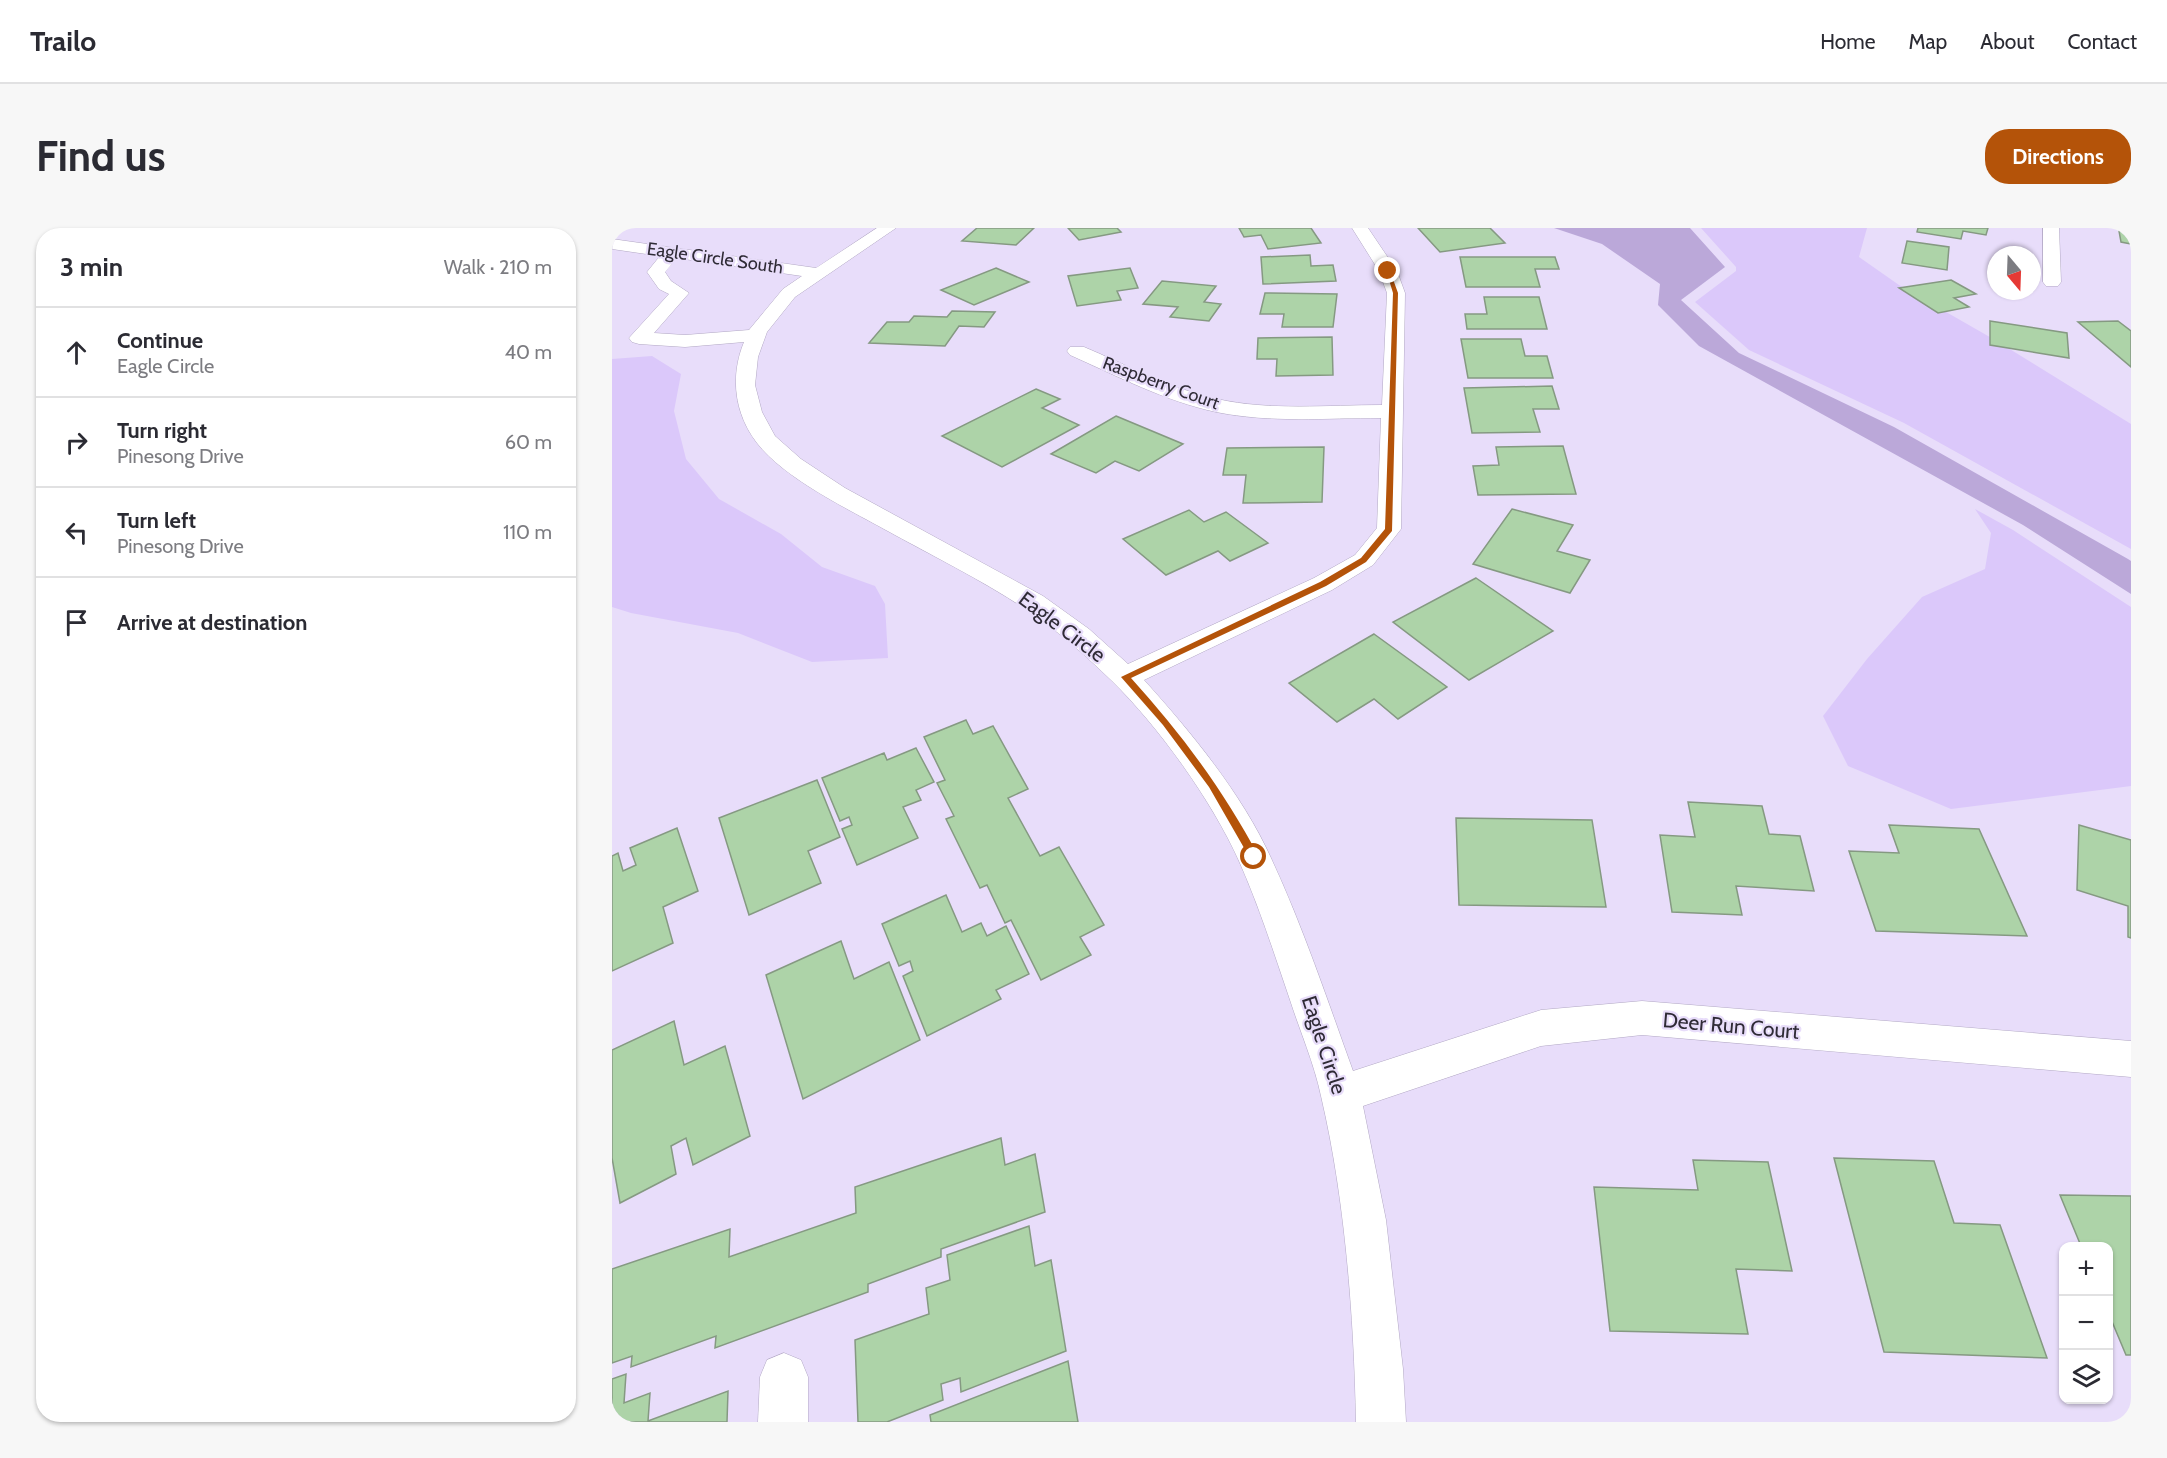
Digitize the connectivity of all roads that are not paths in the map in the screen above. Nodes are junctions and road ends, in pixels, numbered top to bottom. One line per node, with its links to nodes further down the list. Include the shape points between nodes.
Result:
1 (888, 228): 6 (street, Eagle Circle)
2 (1360, 228): 10 (street, via 1388,271 1396,293)
3 (2051, 228): 7 (street)
4 (612, 244): 5 (street, Eagle Circle South)
5 (673, 252): 6 (street, Eagle Circle South); 8 (street, via 656,272 665,285 680,293 639,338 685,341)
6 (818, 273): 8 (street, Eagle Circle, via 789,293)
7 (2052, 282)
8 (756, 335): 11 (street, Eagle Circle, via 748,357 745,385 751,412 766,440 793,464 837,493 1034,602 1079,635)
9 (1077, 351): 10 (street, Raspberry Court, via 1214,404 1245,410)
10 (1391, 412): 11 (street, via 1389,529 1364,560 1323,584)
11 (1125, 677): 13 (street, Eagle Circle, via 1166,723 1212,785 1254,857 1287,938)
12 (2131, 1059): 13 (street, Deer Run Court, via 1642,1018 1540,1028)
13 (1341, 1094): 14 (street, Eagle Circle, via 1364,1220)
14 (1381, 1422)

